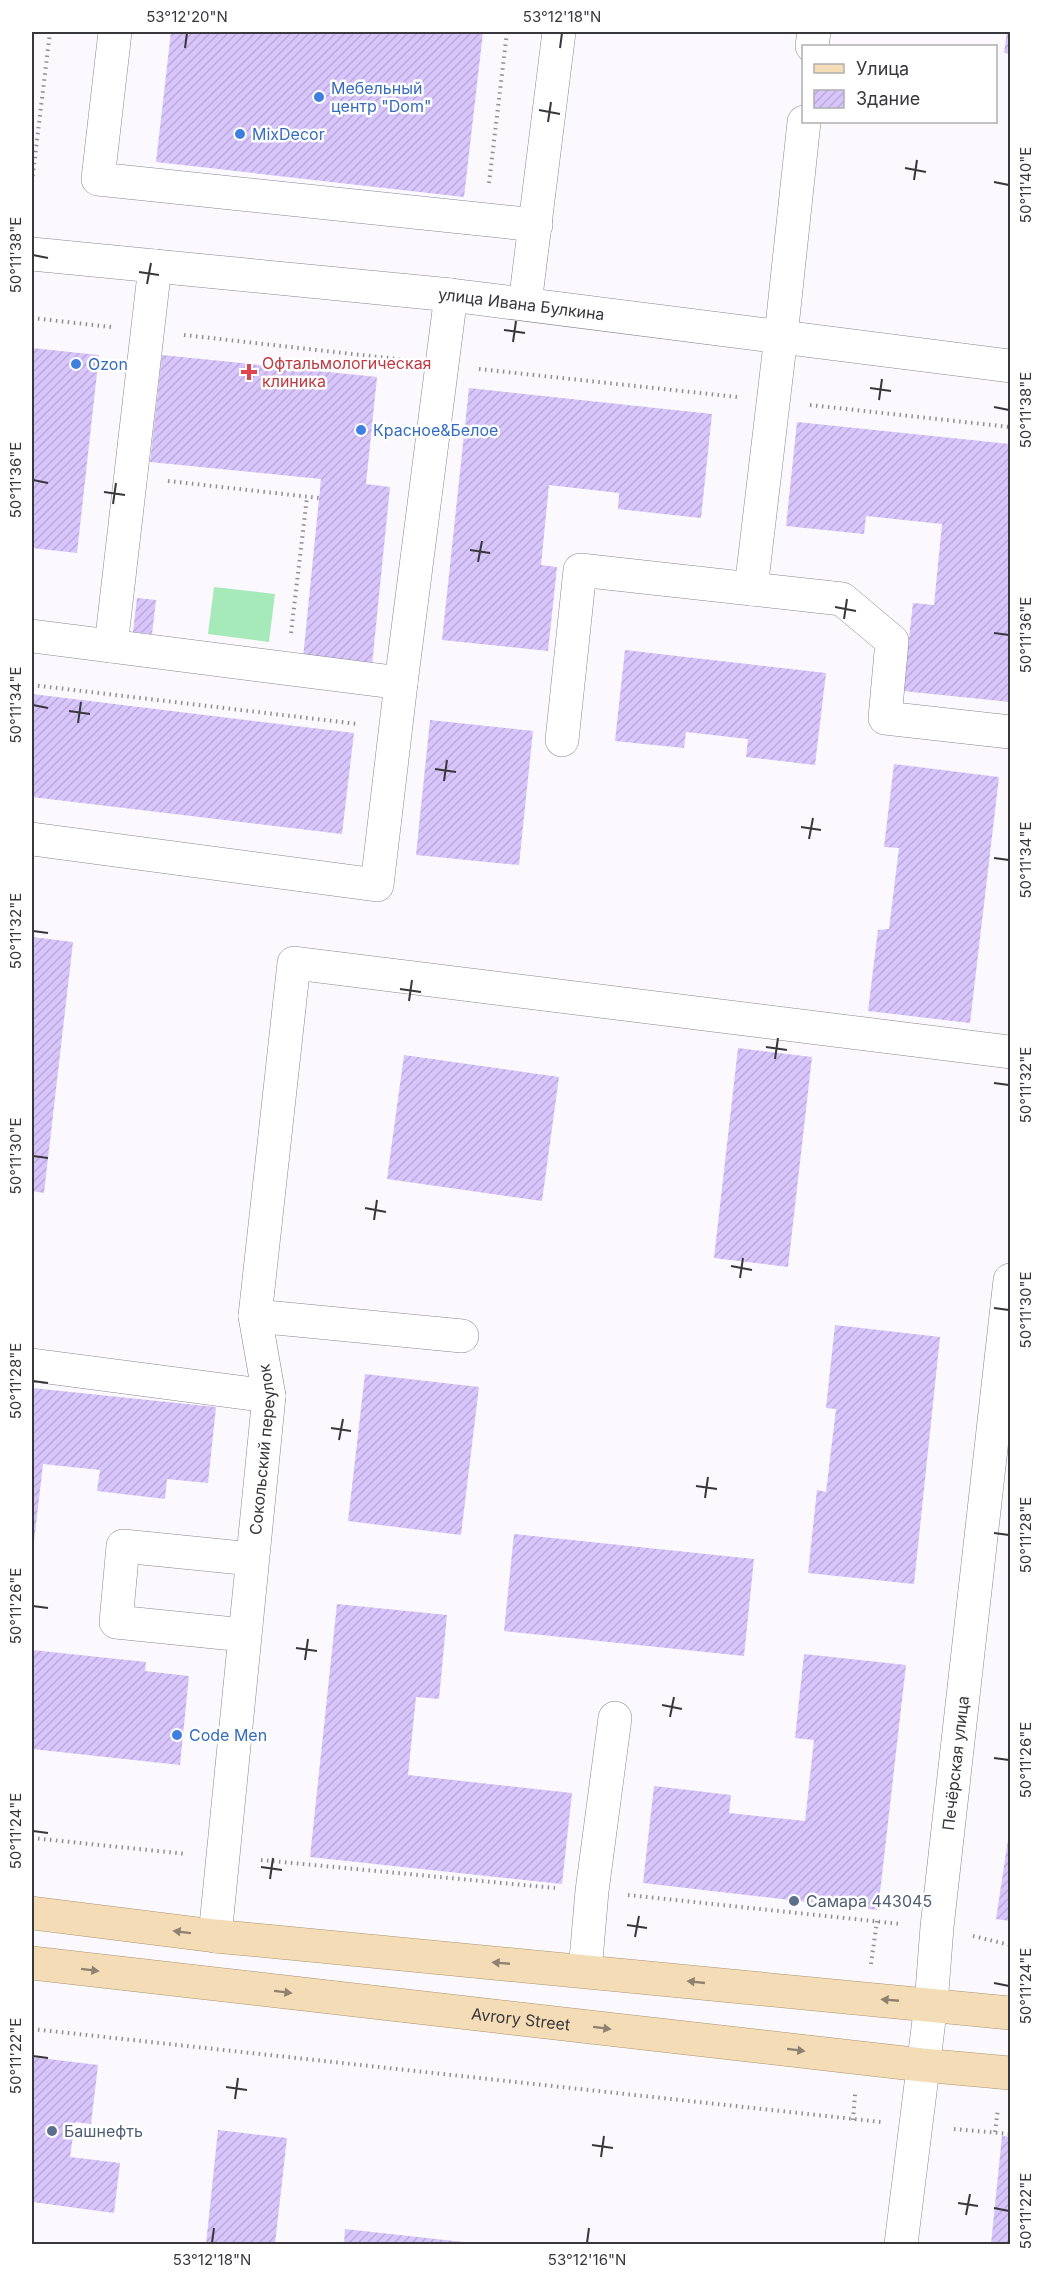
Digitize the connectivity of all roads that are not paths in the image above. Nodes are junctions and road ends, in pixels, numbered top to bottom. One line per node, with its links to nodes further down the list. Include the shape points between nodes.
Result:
1 (115, 32): 4 (street, via 98,179)
2 (559, 32): 4 (street)
3 (804, 123): 9 (street)
4 (536, 225): 8 (street)
5 (32, 254): 6 (street, улица Ивана Булкина)
6 (155, 266): 7 (street, улица Ивана Булкина); 13 (street)
7 (450, 295): 8 (street, улица Ивана Булкина); 14 (street)
8 (525, 304): 9 (street, улица Ивана Булкина)
9 (782, 336): 10 (street, улица Ивана Булкина); 11 (street)
10 (1011, 366)
11 (751, 589): 15 (street, via 842,599 892,640 885,718); 16 (street, via 580,570)
12 (32, 636): 13 (street)
13 (111, 646): 14 (street)
14 (401, 683): 17 (street, via 377,885)
15 (1011, 732)
16 (562, 740)
17 (32, 839)
18 (1011, 1052): 20 (street, Сокольский переулок, via 294,963)
19 (1011, 1280): 31 (street, Печёрская улица)
20 (255, 1316): 21 (street); 23 (street, Сокольский переулок)
21 (462, 1336)
22 (32, 1365): 23 (street)
23 (269, 1396): 24 (street, Сокольский переулок)
24 (252, 1559): 25 (street, Сокольский переулок); 25 (street, via 123,1546 116,1622)
25 (244, 1635): 28 (street, Сокольский переулок)
26 (615, 1718): 30 (street)
27 (32, 1913): 28 (main road, one-way to 27)
28 (215, 1936): 30 (main road, one-way to 28)
29 (32, 1963): 33 (main road, Avrory Street, one-way to 33)
30 (585, 1971): 31 (main road, one-way to 30)
31 (931, 2004): 32 (main road); 33 (street, Печёрская улица)
32 (1011, 2013)
33 (922, 2065): 34 (main road, Avrory Street); 35 (street, Печёрская улица)
34 (1011, 2073)
35 (901, 2244)

